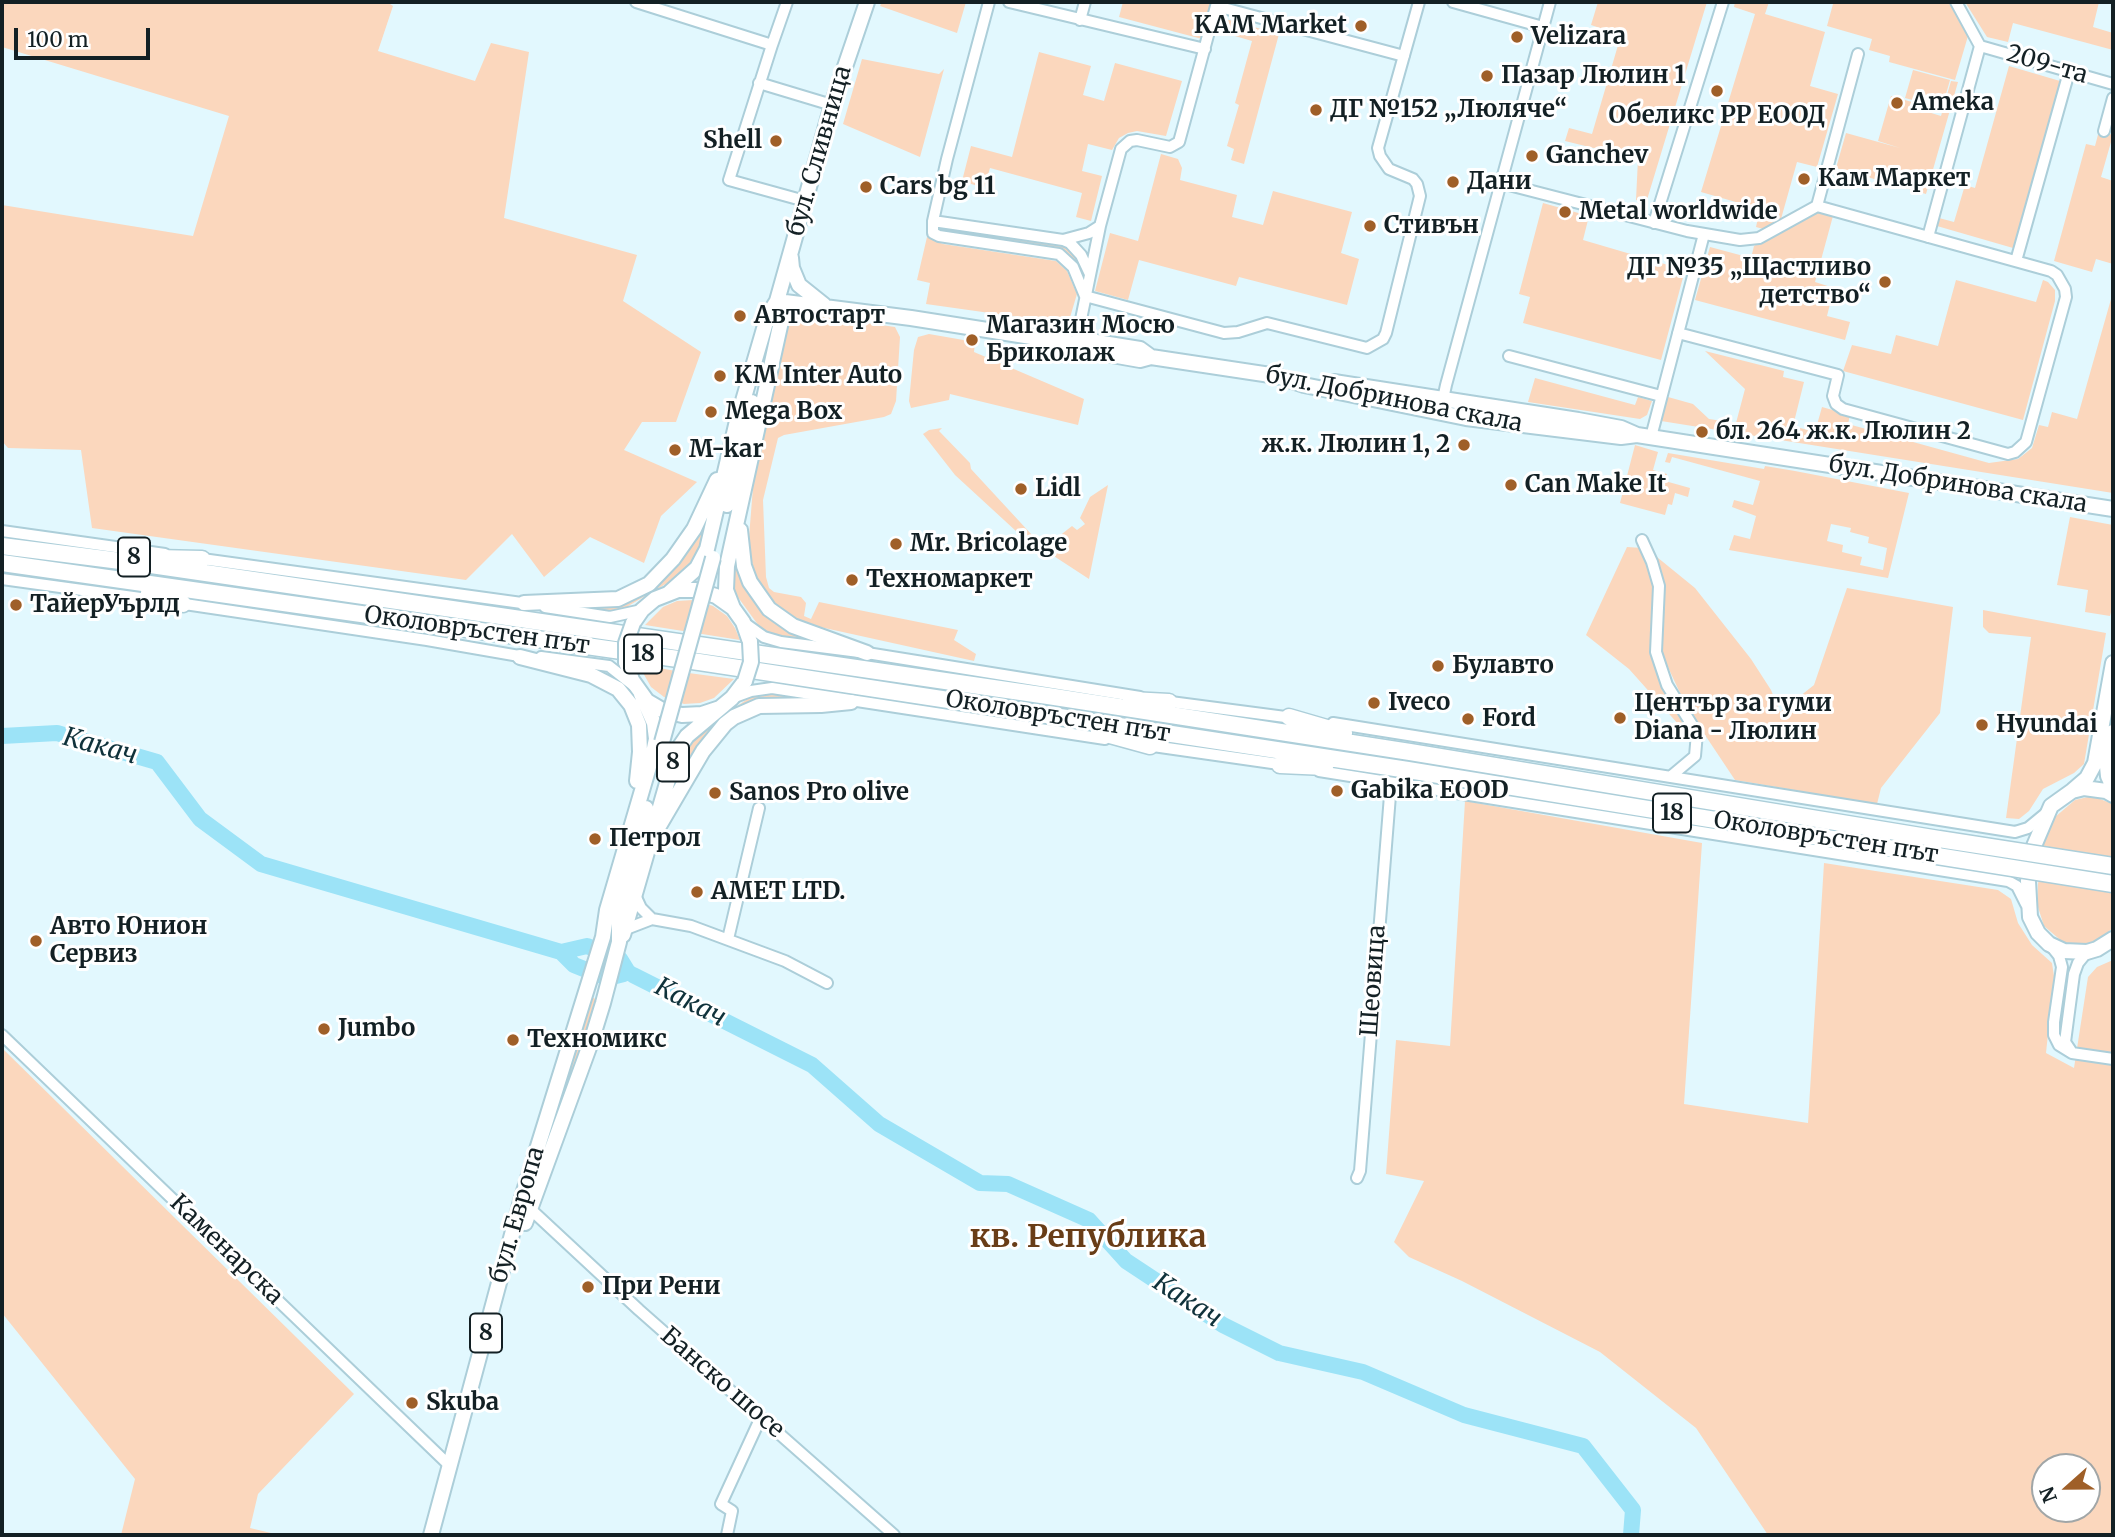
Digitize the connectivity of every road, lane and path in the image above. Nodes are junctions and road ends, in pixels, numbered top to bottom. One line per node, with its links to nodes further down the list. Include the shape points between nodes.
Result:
1 (636, 2): 14 (street)
2 (787, 2): 14 (street)
3 (867, 2): 23 (main road, бул. Сливница)
4 (989, 2): 29 (street)
5 (1009, 2): 12 (street)
6 (1085, 2): 12 (street)
7 (1419, 2): 18 (street)
8 (1454, 2): 13 (street)
9 (1550, 2): 13 (street)
10 (1723, 2): 28 (street)
11 (1956, 2): 15 (street)
12 (1080, 20): 16 (street)
13 (1544, 27): 25 (street)
14 (772, 46): 20 (street)
15 (1980, 47): 19 (street, 209-та); 32 (street)
16 (1205, 49): 18 (street, via 1216,6); 30 (street, via 1179,142 1170,147 1137,139 1125,145)
17 (1858, 54): 27 (street)
18 (1404, 56): 37 (street, via 1378,148 1383,163 1413,179 1420,190 1383,340 1367,348 1267,323 1224,333)
19 (2069, 72): 21 (street, 209-та); 35 (street)
20 (759, 83): 23 (street); 26 (street, via 729,180)
21 (2113, 84)
22 (2113, 98): 24 (street)
23 (832, 105): 26 (main road, бул. Сливница)
24 (2104, 131)
25 (1501, 183): 28 (street); 47 (street)
26 (805, 201): 34 (main road, бул. Сливница)
27 (1816, 206): 31 (street, via 1759,238); 32 (street)
28 (1654, 223): 31 (street)
29 (933, 226): 33 (street); 37 (street, via 939,236 1059,254 1073,267)
30 (1100, 226): 33 (street); 36 (street)
31 (1704, 234): 40 (street)
32 (1928, 237): 35 (street)
33 (1063, 240): 36 (street, via 1081,255)
34 (790, 251): 38 (main road, бул. Сливница); 39 (main road, via 799,285)
35 (2016, 261): 40 (street, via 2057,275 2066,297 2026,442 2015,452 2000,453 1843,409 1833,396 1838,376)
36 (1090, 274): 37 (street)
37 (1085, 296): 41 (street)
38 (778, 301): 39 (main road, бул. Добринова скала); 43 (main road, бул. Сливница, via 768,316); 44 (main road, бул. Сливница, via 782,317)
39 (825, 306): 41 (main road, бул. Добринова скала)
40 (1678, 333): 46 (street)
41 (1076, 344): 45 (main road, бул. Добринова скала, via 1090,341 1140,349 1151,357)
42 (1509, 356): 46 (street)
43 (757, 359): 50 (main road, бул. Сливница); 52 (main road, бул. Сливница)
44 (768, 375): 50 (main road, бул. Сливница); 53 (main road, бул. Сливница)
45 (1277, 376): 47 (main road, бул. Добринова скала); 48 (main road, бул. Добринова скала)
46 (1661, 396): 51 (street)
47 (1443, 399): 48 (street); 49 (street); 51 (main road, бул. Добринова скала, via 1578,420)
48 (1428, 411): 49 (main road, бул. Добринова скала)
49 (1447, 414): 51 (main road, бул. Добринова скала, via 1621,437)
50 (750, 416): 68 (main road, бул. Сливница, bridge)
51 (1644, 436): 54 (main road, бул. Добринова скала)
52 (729, 453): 62 (main road, бул. Сливница, via 707,549 697,568); 63 (main road, via 694,529 649,584 618,599)
53 (740, 509): 65 (main road, бул. Сливница, via 725,581); 69 (main road, via 744,566 769,609 793,626)
54 (2113, 509)
55 (2, 531): 59 (street)
56 (1642, 540): 84 (street, via 1659,586 1656,652 1667,685 1697,733 1695,756)
57 (2, 546): 58 (highway, Околовръстен път / 8)
58 (66, 555): 59 (highway, 8); 73 (highway, Околовръстен път / 18)
59 (202, 559): 63 (street, 8)
60 (4, 569): 61 (highway, Околовръстен път / 18); 64 (street)
61 (100, 576): 64 (highway, 8); 77 (highway, Околовръстен път / 18)
62 (669, 593): 65 (main road, 8, via 706,592); 66 (main road, 8)
63 (524, 603): 66 (street, 8, via 610,617)
64 (183, 604): 70 (street, 8)
65 (733, 608): 67 (main road, 8)
66 (642, 610): 72 (main road, bridge, via 626,643 626,662)
67 (743, 622): 69 (street, Околовръстен път, via 770,639); 74 (main road, 8, bridge, via 751,662 745,681)
68 (687, 652): 96 (main road, бул. Европа, bridge)
69 (867, 653): 76 (street, Околовръстен път)
70 (520, 657): 72 (street, via 609,666); 91 (main road, 8, via 608,682 631,705 640,738)
71 (2113, 663): 87 (main road, via 2095,763)
72 (638, 690): 74 (main road, via 655,706 682,715 702,715); 91 (main road, бул. Европа, via 650,711 656,739)
73 (1048, 696): 76 (highway); 81 (highway, Околовръстен път / 18)
74 (728, 702): 75 (street, Околовръстен път, via 751,691 772,688); 92 (main road, бул. Европа / 8, via 680,743)
75 (851, 702): 80 (street, Околовръстен път); 92 (main road, via 759,706 734,717 703,751)
76 (1169, 702): 78 (street, Околовръстен път)
77 (1022, 712): 80 (highway); 83 (highway, Околовръстен път / 18)
78 (1289, 717): 81 (highway); 84 (street, Околовръстен път)
79 (2113, 732): 86 (main road, via 2107,766)
80 (1150, 746): 82 (street, Околовръстен път)
81 (1410, 752): 93 (highway, Околовръстен път / 18, bridge)
82 (1280, 765): 83 (highway); 85 (street, Околовръстен път)
83 (1408, 770): 94 (highway, Околовръстен път / 18, bridge)
84 (1670, 777): 90 (street, Околовръстен път, via 2015,832)
85 (1391, 783): 97 (street, Околовръстен път, via 2008,881 2024,897); 109 (street, Шеовица)
86 (2113, 787)
87 (2072, 791): 88 (main road, via 2096,789); 90 (main road)
88 (2113, 795)
89 (759, 808): 101 (street)
90 (2047, 812): 97 (main road, via 2029,870)
91 (634, 814): 100 (main road, бул. Европа / 8)
92 (652, 838): 95 (main road, бул. Европа / 8)
93 (2113, 866)
94 (2113, 884)
95 (635, 895): 98 (street); 99 (main road, бул. Европа / 8)
96 (619, 911): 99 (main road, бул. Европа); 100 (main road, бул. Европа)
97 (2030, 917): 103 (main road)
98 (652, 919): 99 (street); 101 (street)
99 (622, 935): 110 (main road, бул. Европа / 8, via 592,1042)
100 (603, 937): 110 (main road, бул. Европа / 8)
101 (729, 939): 105 (street)
102 (2113, 939): 104 (main road)
103 (2049, 944): 104 (main road, via 2064,951); 107 (street, via 2062,967 2054,1035 2059,1045)
104 (2087, 952): 107 (street, via 2074,974 2065,1042)
105 (827, 983)
106 (2, 1035): 112 (street, Каменарска)
107 (2073, 1053): 108 (street)
108 (2113, 1059)
109 (1357, 1178)
110 (525, 1204): 111 (street, Банско шосе); 112 (main road, бул. Европа / 8); 114 (main road, бул. Европа / 8)
111 (761, 1417): 115 (street, via 721,1504 732,1511); 116 (street, Банско шосе)
112 (450, 1466): 113 (main road, бул. Европа / 8)
113 (431, 1535)
114 (439, 1535)
115 (727, 1535)
116 (894, 1535)

